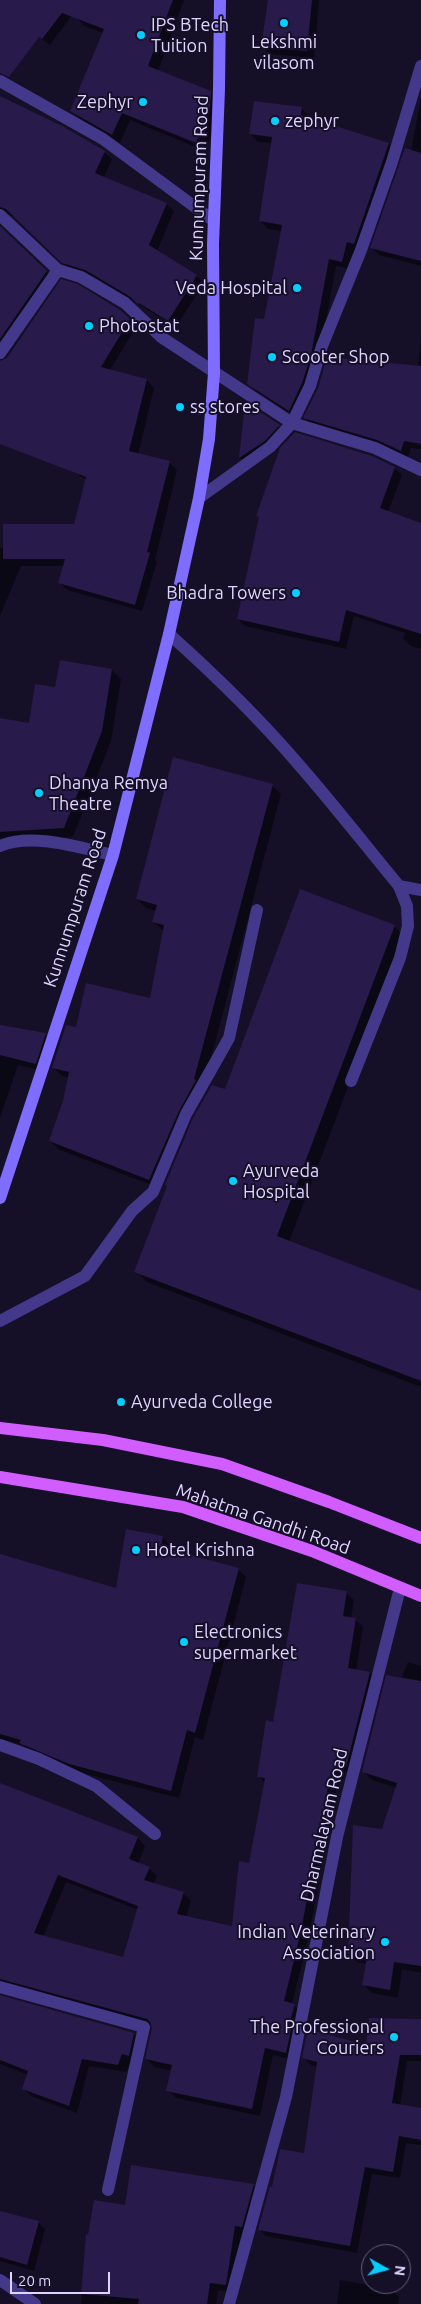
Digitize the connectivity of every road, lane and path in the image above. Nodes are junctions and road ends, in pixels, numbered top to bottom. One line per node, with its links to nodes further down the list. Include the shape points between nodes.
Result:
1 (220, 0): 5 (main road, Kunnumpuram Road)
2 (421, 66): 9 (street, via 361,250 322,346 310,386)
3 (0, 81): 5 (street, via 103,139)
4 (0, 215): 6 (street)
5 (214, 221): 8 (main road, Kunnumpuram Road)
6 (58, 270): 7 (street); 8 (street, via 81,277 125,303 161,337)
7 (0, 353)
8 (214, 373): 9 (street); 11 (main road, Kunnumpuram Road, via 209,439)
9 (292, 423): 10 (street, via 375,448); 11 (street, via 270,447)
10 (421, 470)
11 (199, 498): 12 (main road, Kunnumpuram Road)
12 (169, 634): 14 (main road, Kunnumpuram Road); 15 (street, via 257,718)
13 (0, 846): 14 (street, via 8,842 47,841)
14 (113, 855): 19 (main road, Kunnumpuram Road)
15 (399, 886): 16 (street); 18 (street, via 408,906 408,926 400,958)
16 (421, 890)
17 (257, 910): 20 (street, via 229,1038 186,1114 153,1192 132,1211 85,1276)
18 (351, 1081)
19 (0, 1198)
20 (0, 1321)
21 (0, 1428): 23 (main road, Mahatma Gandhi Road, via 102,1440 222,1464)
22 (0, 1477): 24 (main road, Mahatma Gandhi Road, via 183,1507 312,1551)
23 (421, 1538)
24 (400, 1588): 25 (main road, Mahatma Gandhi Road); 32 (street, Dharmalayam Road, via 337,1837 286,2097)
25 (421, 1596)
26 (0, 1745): 27 (street, via 96,1786)
27 (155, 1834)
28 (0, 1987): 29 (street, via 144,2027)
29 (108, 2190)
30 (0, 2280): 31 (street)
31 (35, 2304)
32 (229, 2304)

